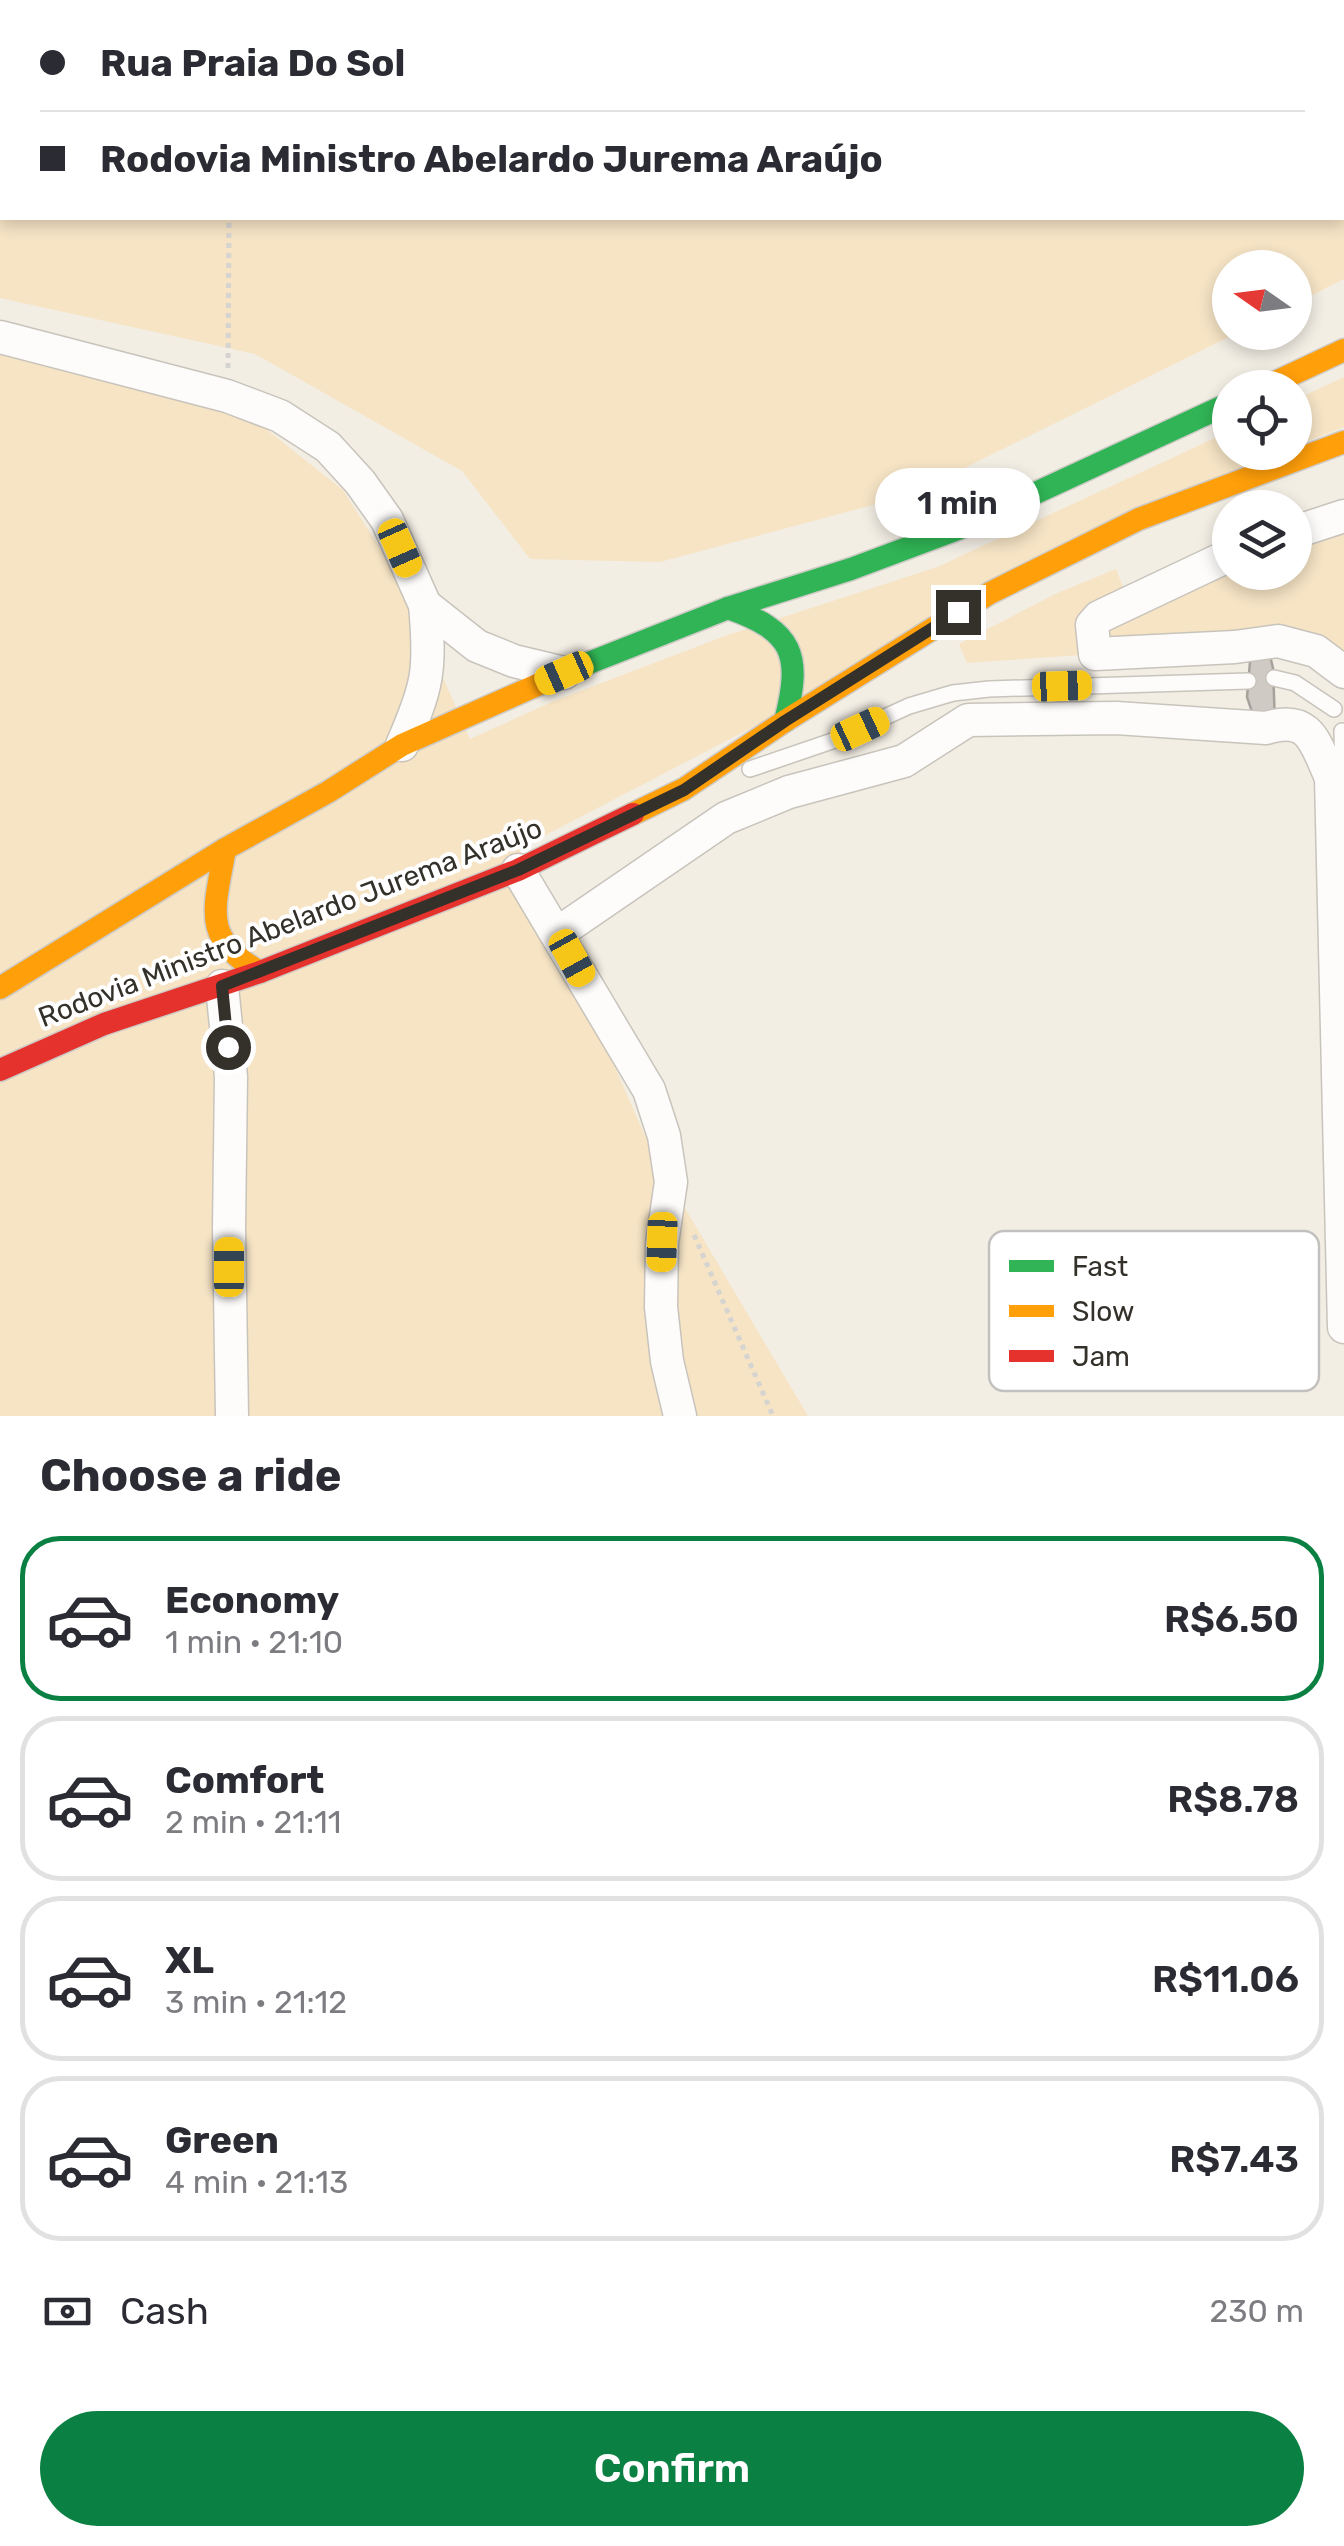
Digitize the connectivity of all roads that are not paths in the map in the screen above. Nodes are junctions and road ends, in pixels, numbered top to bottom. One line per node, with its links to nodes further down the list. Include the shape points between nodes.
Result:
1 (0, 337): 9 (street, via 280,416 328,447 360,482 387,520)
2 (1344, 350): 3 (main road)
3 (1301, 370)
4 (1212, 410): 10 (main road, Rodovia Ministro Abelardo Jurema Araújo, via 958,529)
5 (1344, 442): 15 (main road, Rodovia Ministro Abelardo Jurema Araújo, via 1139,519 1023,576)
6 (1344, 516): 7 (street)
7 (1312, 526)
8 (1212, 564): 14 (street, via 1099,617 1092,625 1095,654 1278,642 1316,651)
9 (425, 605): 11 (street, via 478,646); 17 (street, via 428,674)
10 (728, 608): 11 (main road, Rodovia Ministro Abelardo Jurema Araújo); 15 (main road, via 770,625 793,650 796,671)
11 (564, 673): 17 (main road, Rodovia Ministro Abelardo Jurema Araújo)
12 (1274, 678): 14 (lane)
13 (1248, 681): 18 (lane, via 953,693)
14 (1340, 688): 16 (lane)
15 (785, 721): 18 (main road, Rodovia Ministro Abelardo Jurema Araújo)
16 (1343, 732): 21 (lane)
17 (402, 745): 19 (main road, Rodovia Ministro Abelardo Jurema Araújo)
18 (684, 790): 20 (main road, Rodovia Ministro Abelardo Jurema Araújo)
19 (225, 849): 23 (main road, via 215,918 232,956); 25 (main road, Rodovia Ministro Abelardo Jurema Araújo)
20 (518, 870): 22 (street); 23 (main road, Rodovia Ministro Abelardo Jurema Araújo)
21 (1344, 892)
22 (558, 933): 27 (street, via 726,818 789,792 904,761 968,720 1297,724 1331,778); 29 (street, via 649,1090 664,1136 671,1182 660,1306)
23 (260, 972): 24 (main road, Rodovia Ministro Abelardo Jurema Araújo)
24 (222, 986): 26 (main road, Rodovia Ministro Abelardo Jurema Araújo, via 104,1024); 28 (street, via 232,1077)
25 (0, 988)
26 (0, 1070)
27 (1344, 1328)
28 (232, 1416)
29 (680, 1416)

